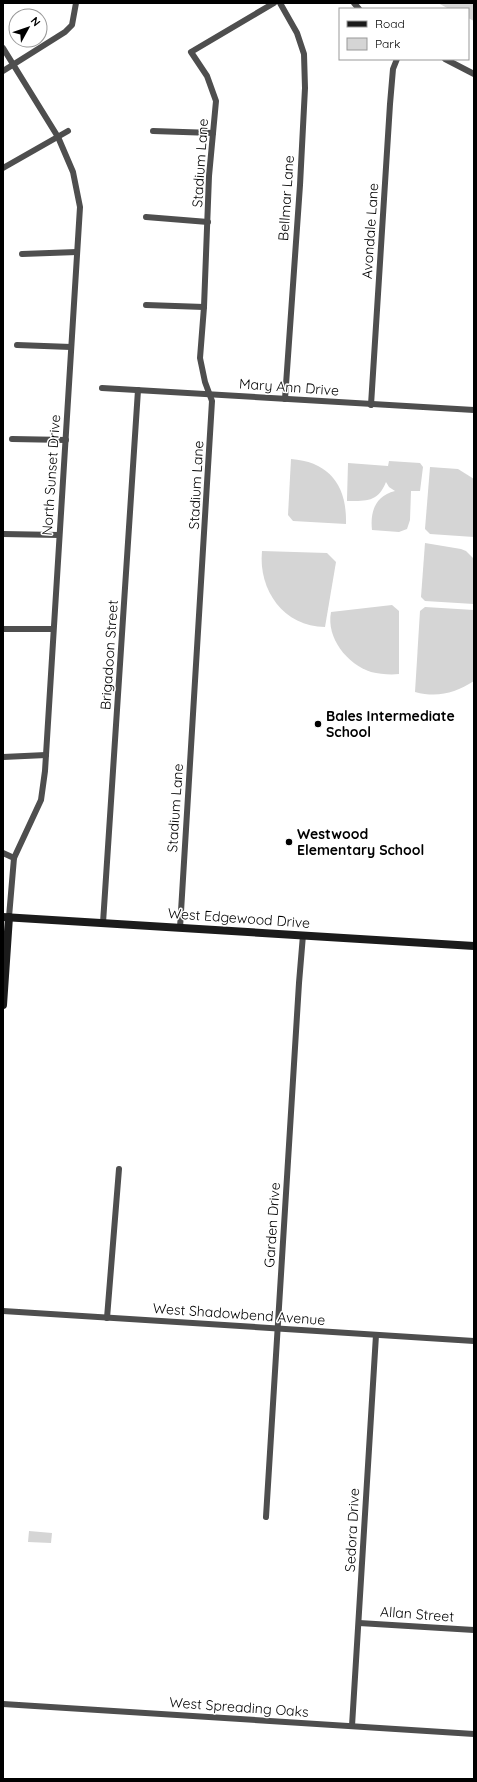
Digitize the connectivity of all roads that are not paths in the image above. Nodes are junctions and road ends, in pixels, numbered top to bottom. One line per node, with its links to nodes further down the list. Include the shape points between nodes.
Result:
1 (76, 3): 7 (street, via 72,26)
2 (274, 3): 12 (street, Stadium Lane, via 191,52 207,76 216,101)
3 (280, 3): 26 (street, Bellmar Lane, via 297,33 304,54 305,88)
4 (3, 48): 7 (street, North Sunset Drive)
5 (397, 60): 27 (street, Avondale Lane, via 393,69 390,104)
6 (447, 60): 9 (street)
7 (13, 65): 8 (street); 13 (street, North Sunset Drive)
8 (3, 71)
9 (474, 74)
10 (153, 131): 12 (street)
11 (68, 132): 13 (street)
12 (213, 133): 16 (street, Stadium Lane)
13 (58, 138): 14 (street); 17 (street, North Sunset Drive, via 73,172 80,207)
14 (3, 168)
15 (146, 218): 16 (street)
16 (208, 222): 20 (street, Stadium Lane)
17 (77, 252): 18 (street); 22 (street, North Sunset Drive)
18 (22, 254)
19 (146, 305): 20 (street)
20 (204, 307): 25 (street, Stadium Lane, via 200,358)
21 (17, 345): 22 (street)
22 (71, 347): 30 (street, North Sunset Drive)
23 (102, 388): 24 (street, Mary Ann Drive)
24 (138, 390): 25 (street, Mary Ann Drive); 40 (street, Brigadoon Street)
25 (209, 394): 26 (street, Mary Ann Drive); 41 (street, Stadium Lane, via 212,401 209,467)
26 (285, 399): 27 (street, Mary Ann Drive)
27 (371, 405): 28 (street, Mary Ann Drive)
28 (474, 410)
29 (12, 439): 30 (street)
30 (66, 440): 32 (street, North Sunset Drive)
31 (3, 534): 32 (street)
32 (60, 535): 34 (street, North Sunset Drive)
33 (3, 629): 34 (street)
34 (53, 629): 35 (street, North Sunset Drive)
35 (46, 755): 36 (street); 38 (street, North Sunset Drive, via 41,800)
36 (3, 757)
37 (3, 853): 38 (street)
38 (14, 858): 39 (street, North Sunset Drive)
39 (6, 917): 40 (main road, West Edgewood Drive); 44 (main road)
40 (103, 923): 41 (main road, West Edgewood Drive)
41 (180, 928): 42 (main road, West Edgewood Drive)
42 (303, 935): 43 (main road, West Edgewood Drive); 48 (street, Garden Drive)
43 (474, 946)
44 (3, 1005)
45 (119, 1169): 47 (street)
46 (3, 1311): 47 (street, West Shadowbend Avenue)
47 (107, 1318): 48 (street, West Shadowbend Avenue)
48 (277, 1329): 49 (street, West Shadowbend Avenue); 51 (street, Garden Drive)
49 (376, 1335): 50 (street, West Shadowbend Avenue); 52 (street, Sedora Drive)
50 (474, 1341)
51 (266, 1517)
52 (359, 1623): 53 (street, Allan Street); 55 (street, Sedora Drive)
53 (474, 1630)
54 (3, 1704): 55 (street, West Spreading Oaks)
55 (352, 1726): 56 (street, West Spreading Oaks)
56 (474, 1734)

